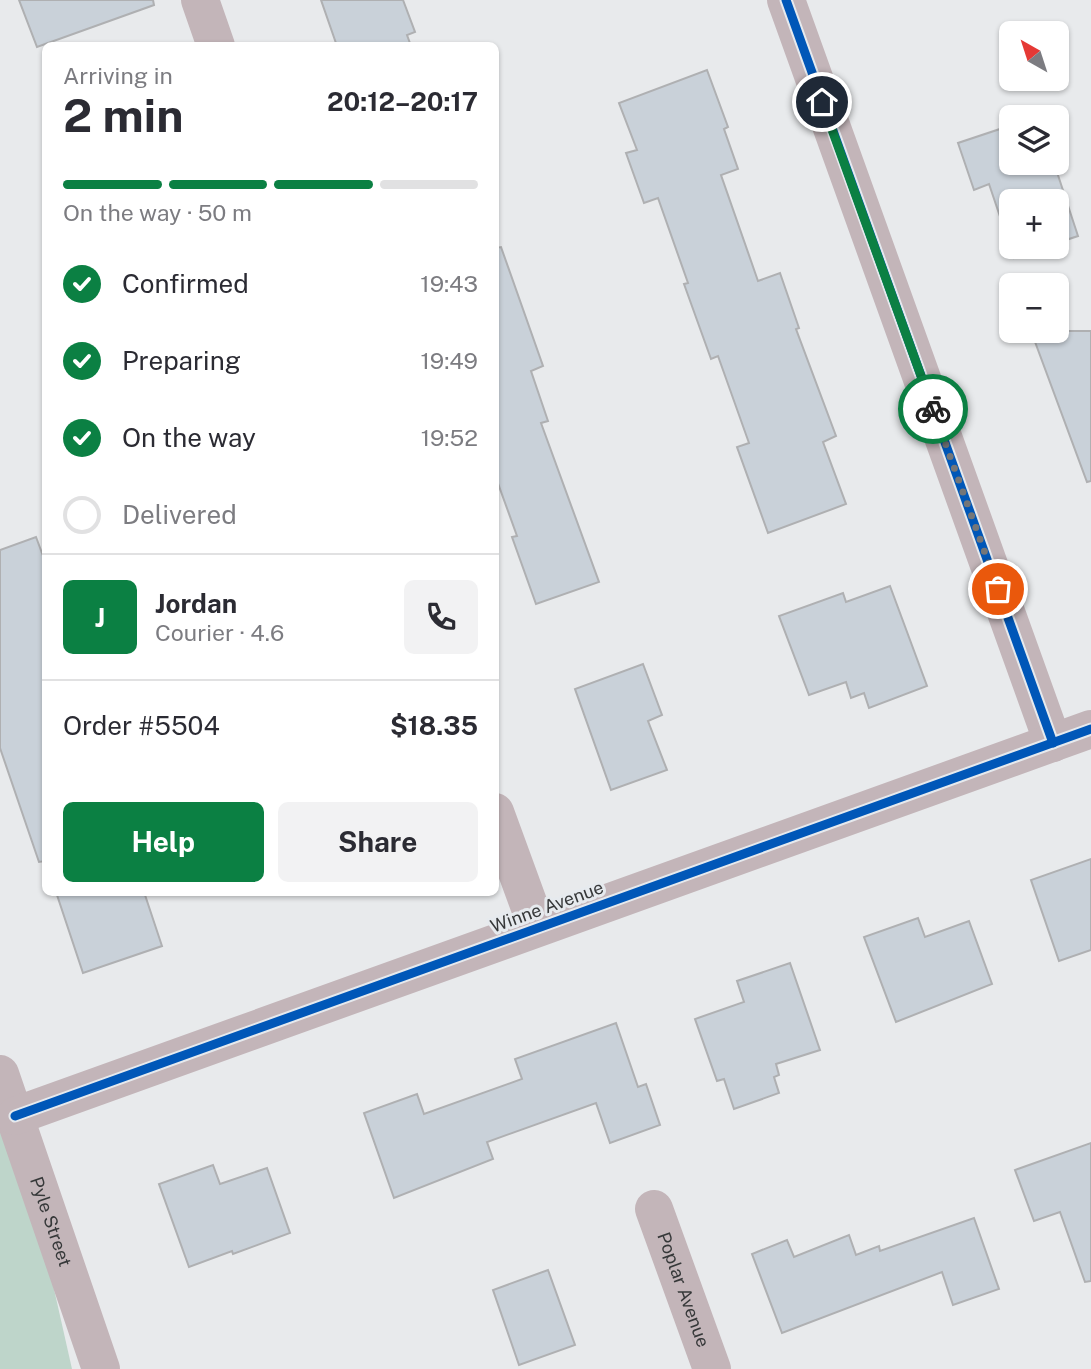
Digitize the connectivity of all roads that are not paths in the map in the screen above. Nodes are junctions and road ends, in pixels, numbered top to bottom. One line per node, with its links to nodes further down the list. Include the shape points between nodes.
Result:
1 (200, 0): 3 (street)
2 (786, 0): 5 (street)
3 (215, 42)
4 (1091, 729): 5 (street, Winne Avenue)
5 (1053, 743): 7 (street, Winne Avenue)
6 (499, 824): 7 (street)
7 (537, 927): 9 (street, Winne Avenue)
8 (0, 1074): 9 (street, Pyle Street)
9 (15, 1116): 11 (street, Pyle Street)
10 (654, 1209): 12 (street, Poplar Avenue)
11 (101, 1369)
12 (712, 1369)

